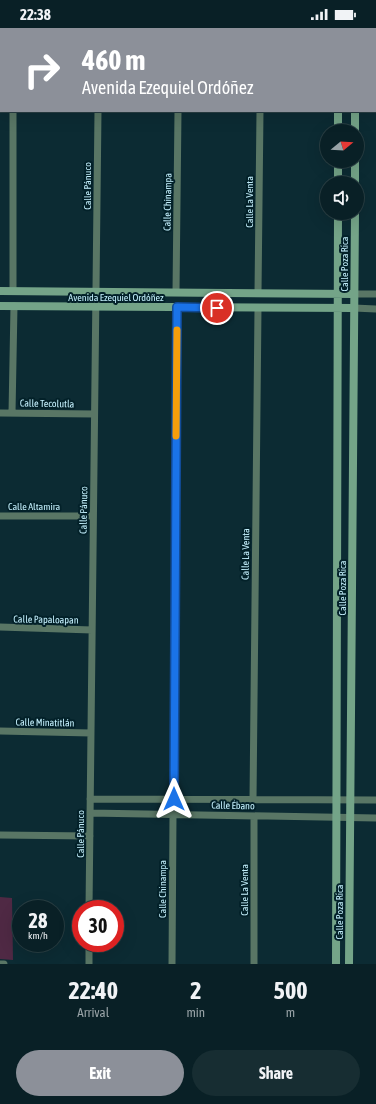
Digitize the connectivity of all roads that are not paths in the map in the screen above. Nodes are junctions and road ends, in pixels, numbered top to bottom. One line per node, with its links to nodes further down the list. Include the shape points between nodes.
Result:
1 (13, 112): 12 (street)
2 (98, 112): 13 (street, Calle Pánuco)
3 (178, 112): 14 (street, Calle Chinampa)
4 (260, 112): 15 (street, Calle La Venta)
5 (338, 112): 7 (street)
6 (355, 112): 8 (street)
7 (338, 124)
8 (355, 124)
9 (338, 220): 16 (street, Calle Poza Rica)
10 (355, 220): 17 (street, Calle Poza Rica)
11 (0, 291): 12 (street, Avenida Ezequiel Ordóñez)
12 (12, 292): 13 (street, Avenida Ezequiel Ordóñez)
13 (96, 292): 14 (street, Avenida Ezequiel Ordóñez); 21 (street, Calle Pánuco)
14 (176, 292): 15 (street, Avenida Ezequiel Ordóñez)
15 (258, 293): 16 (street, Avenida Ezequiel Ordóñez)
16 (338, 294): 17 (street, Avenida Ezequiel Ordóñez); 24 (street, Calle Poza Rica)
17 (354, 294): 18 (street, Avenida Ezequiel Ordóñez); 25 (street, Calle Poza Rica)
18 (376, 294)
19 (0, 306): 20 (street, Avenida Ezequiel Ordóñez)
20 (14, 306): 21 (street, Avenida Ezequiel Ordóñez); 28 (street)
21 (96, 307): 22 (street, Avenida Ezequiel Ordóñez); 29 (street, Calle Pánuco)
22 (177, 307): 23 (street, Avenida Ezequiel Ordóñez); 41 (street)
23 (258, 308): 24 (street, Avenida Ezequiel Ordóñez); 42 (street, Calle La Venta)
24 (338, 308): 25 (street, Avenida Ezequiel Ordóñez); 32 (street, Calle Poza Rica)
25 (354, 308): 26 (street, Avenida Ezequiel Ordóñez); 33 (street, Calle Poza Rica)
26 (376, 309)
27 (0, 413): 28 (street, Calle Tecolutla)
28 (12, 413): 29 (street, Calle Tecolutla)
29 (94, 414): 31 (street, Calle Pánuco)
30 (0, 516): 31 (street, Calle Altamira)
31 (93, 516): 37 (street, Calle Pánuco)
32 (337, 532): 33 (street, via 345,531); 34 (street, Calle Poza Rica)
33 (352, 534): 35 (street, Calle Poza Rica)
34 (337, 562): 35 (street, via 344,565); 43 (street, Calle Poza Rica)
35 (352, 563): 44 (street, Calle Poza Rica)
36 (0, 628): 37 (street, Calle Papaloapan)
37 (92, 630): 39 (street, Calle Pánuco)
38 (0, 732): 39 (street, Calle Minatitlán)
39 (91, 733): 40 (street, Calle Pánuco)
40 (90, 799): 41 (street, Calle Ébano); 46 (street, Calle Pánuco)
41 (174, 799): 42 (street, Calle Ébano)
42 (253, 800): 43 (street, Calle Ébano)
43 (337, 800): 44 (street, Calle Ébano); 49 (street, Calle Poza Rica)
44 (350, 800): 45 (street, Calle Ébano); 50 (street, Calle Poza Rica)
45 (376, 800)
46 (90, 813): 47 (street, Calle Ébano); 53 (street, Calle Pánuco)
47 (173, 815): 48 (street, Calle Ébano); 59 (street, Calle Chinampa)
48 (254, 816): 49 (street, Calle Ébano); 60 (street, Calle La Venta)
49 (337, 817): 50 (street, Calle Ébano); 61 (street, Calle Poza Rica)
50 (350, 817): 51 (street, Calle Ébano); 62 (street, Calle Poza Rica)
51 (376, 818)
52 (0, 836): 53 (street)
53 (90, 836): 54 (street, Calle Pánuco)
54 (89, 900)
55 (89, 952): 58 (street)
56 (0, 964): 57 (street)
57 (4, 964)
58 (89, 964)
59 (172, 964)
60 (254, 964)
61 (336, 964)
62 (349, 964)

